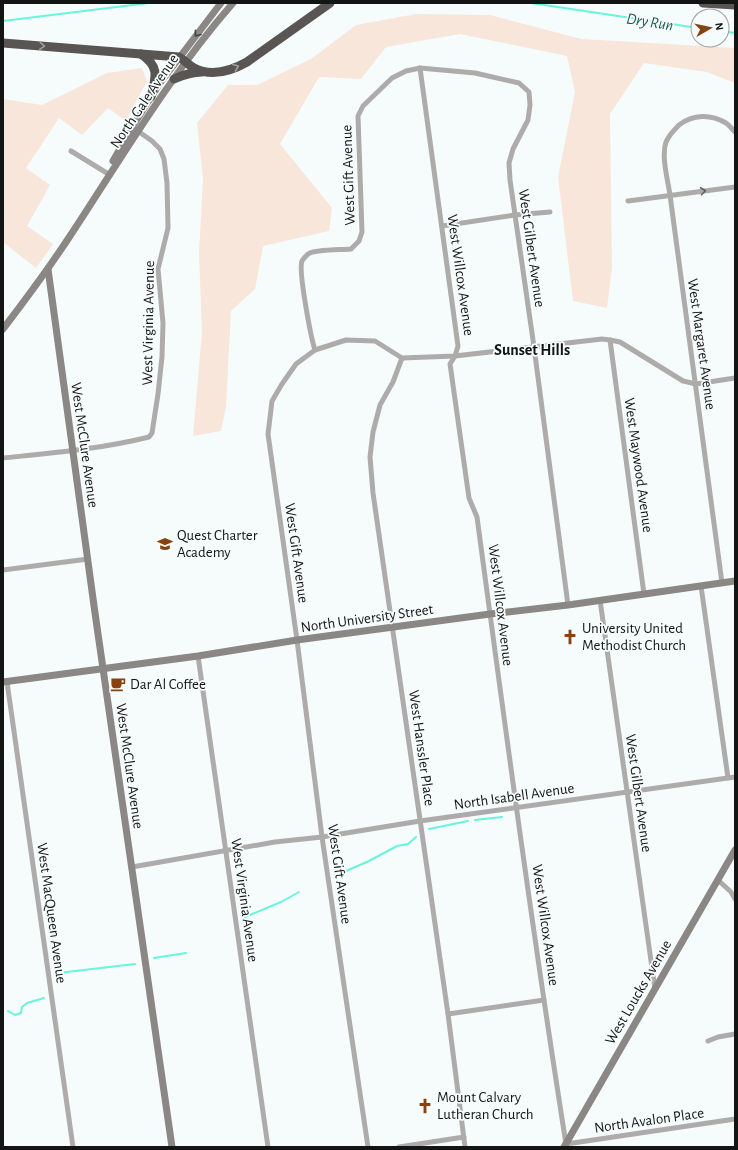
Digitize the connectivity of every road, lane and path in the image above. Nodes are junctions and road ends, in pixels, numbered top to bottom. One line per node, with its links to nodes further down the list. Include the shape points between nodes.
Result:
1 (221, 3): 9 (main road, North Gale Avenue, one-way to 9)
2 (233, 3): 9 (main road, North Gale Avenue)
3 (330, 3): 11 (highway, one-way to 3, via 225,71 247,62)
4 (703, 3): 6 (highway)
5 (725, 3): 6 (highway)
6 (735, 4)
7 (3, 43): 8 (highway, one-way to 8)
8 (141, 54): 9 (highway); 13 (highway, via 149,60 156,75)
9 (183, 60): 11 (highway, via 194,68); 12 (main road, North Gale Avenue); 13 (main road, North Gale Avenue)
10 (420, 68): 14 (street, West Gilbert Avenue, via 392,78 363,106); 23 (street, West Gilbert Avenue, via 475,73 519,83 529,92 528,120 509,163); 24 (street, West Willcox Avenue)
11 (209, 72): 12 (highway, via 194,72)
12 (174, 79): 15 (main road, North Gale Avenue)
13 (151, 97): 15 (main road, North Gale Avenue)
14 (358, 116): 29 (street, West Gift Avenue, via 362,232 359,241 352,249 316,252 308,254 302,261 301,273)
15 (135, 129): 18 (main road, North Gale Avenue); 34 (street, West Virginia Avenue, via 155,143 162,152 166,172 168,228 158,269 162,323 161,372 154,426 149,437)
16 (735, 132): 20 (street, West Margaret Avenue, via 727,124 700,116 689,119 672,131 666,143 664,161)
17 (71, 151): 18 (street)
18 (108, 174): 25 (main road, North Gale Avenue)
19 (735, 186): 20 (street, one-way to 19)
20 (670, 195): 21 (street); 33 (street, West Margaret Avenue)
21 (628, 201)
22 (550, 212): 23 (street)
23 (515, 215): 24 (street); 28 (street, West Gilbert Avenue)
24 (442, 226): 30 (street, West Willcox Avenue, via 458,346)
25 (48, 269): 26 (main road, North Gale Avenue); 34 (main road, West McClure Avenue)
26 (3, 329)
27 (610, 340): 28 (street); 33 (street, via 620,342 683,381); 41 (street, West Maywood Avenue)
28 (534, 347): 30 (street); 43 (street, West Gilbert Avenue)
29 (315, 350): 31 (street, via 346,340 374,341); 46 (street, West Gift Avenue, via 296,364 272,401 268,434)
30 (455, 356): 31 (street); 44 (street, West Willcox Avenue, via 450,364 469,498 477,517)
31 (402, 358): 45 (street, West Hanssler Place, via 393,382 380,405 370,457)
32 (735, 378): 33 (street)
33 (696, 384): 39 (street, West Margaret Avenue)
34 (72, 450): 35 (street); 36 (main road, West McClure Avenue)
35 (3, 458)
36 (88, 559): 37 (street); 48 (main road, West McClure Avenue)
37 (3, 570)
38 (735, 581): 39 (main road, North University Street)
39 (722, 583): 40 (main road, North University Street)
40 (701, 586): 41 (main road, North University Street); 51 (street)
41 (644, 594): 42 (main road, North University Street)
42 (600, 600): 43 (main road, North University Street); 52 (street, West Gilbert Avenue)
43 (568, 605): 44 (main road, North University Street)
44 (490, 614): 45 (main road, North University Street); 53 (street, West Willcox Avenue)
45 (393, 627): 46 (main road, North University Street); 54 (street, West Hanssler Place)
46 (297, 640): 47 (main road, North University Street); 55 (street, West Gift Avenue)
47 (198, 656): 48 (main road, North University Street); 57 (street, West Virginia Avenue)
48 (103, 669): 49 (main road, North University Street); 58 (main road, West McClure Avenue)
49 (5, 682): 69 (street, West MacQueen Avenue)
50 (735, 777): 51 (street, North Isabell Avenue)
51 (728, 778): 52 (street, North Isabell Avenue)
52 (626, 792): 53 (street, North Isabell Avenue); 61 (street, West Gilbert Avenue)
53 (516, 808): 54 (street, North Isabell Avenue); 62 (street, West Willcox Avenue)
54 (420, 821): 55 (street, North Isabell Avenue); 63 (street, West Hanssler Place)
55 (322, 837): 57 (street, North Isabell Avenue); 72 (street, West Gift Avenue)
56 (735, 850): 59 (main road, West Loucks Avenue)
57 (225, 851): 58 (street, North Isabell Avenue); 71 (street, West Virginia Avenue)
58 (132, 867): 70 (main road, West McClure Avenue)
59 (718, 880): 60 (street); 61 (main road, West Loucks Avenue)
60 (735, 898)
61 (655, 989): 68 (main road, West Loucks Avenue)
62 (544, 1000): 63 (street); 68 (street, West Willcox Avenue)
63 (448, 1014): 67 (street, West Hanssler Place)
64 (735, 1034): 65 (street)
65 (708, 1041)
66 (735, 1119): 68 (street, North Avalon Place)
67 (464, 1137): 73 (street); 74 (street, West Hanssler Place)
68 (565, 1146)
69 (73, 1147)
70 (172, 1147)
71 (268, 1147)
72 (368, 1147)
73 (399, 1147)
74 (465, 1147)

